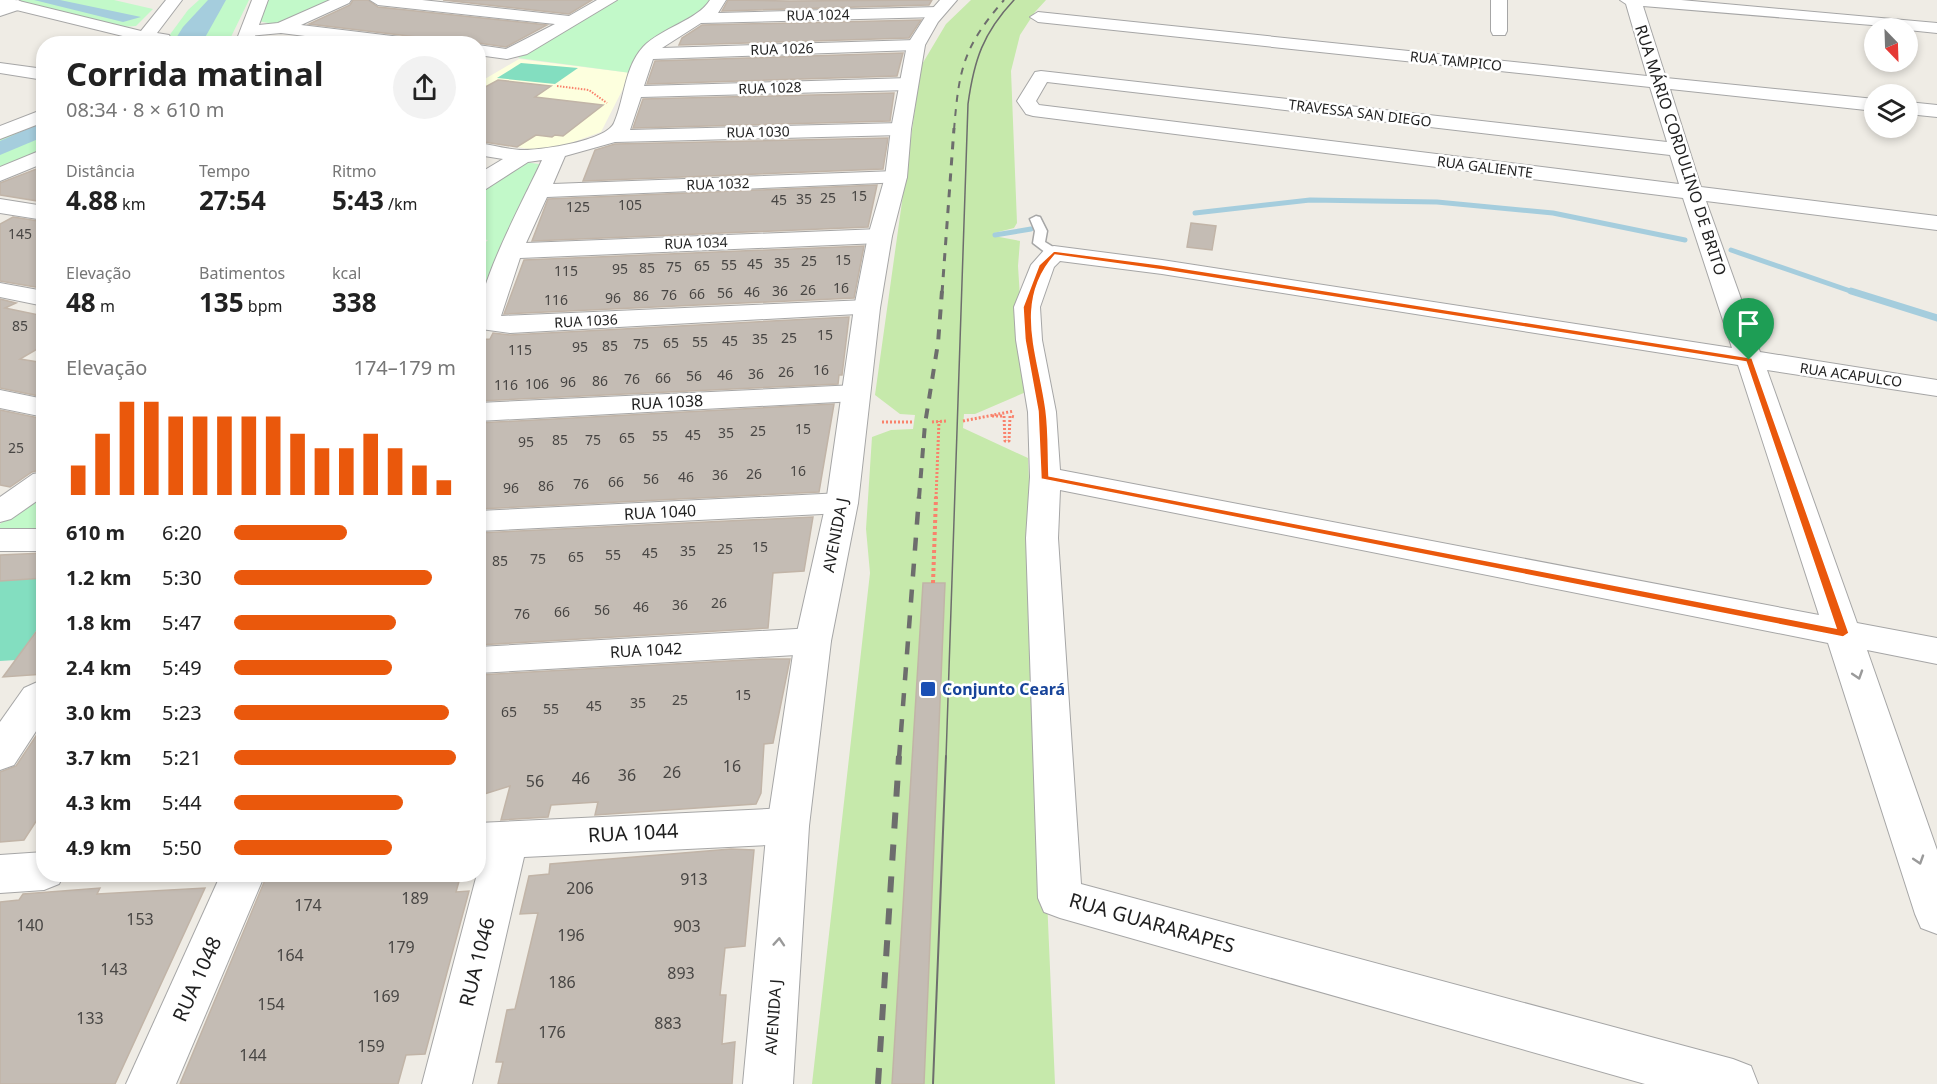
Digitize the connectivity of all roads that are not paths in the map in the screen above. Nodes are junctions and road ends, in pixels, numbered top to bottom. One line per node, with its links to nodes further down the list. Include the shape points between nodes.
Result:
1 (260, 0): 20 (street)
2 (343, 0): 15 (street)
3 (378, 0): 14 (street)
4 (609, 0): 14 (street)
5 (718, 0): 13 (street, via 712,10)
6 (1054, 0): 28 (street, RUA TAMPICO, via 1038,18)
7 (1499, 0): 17 (street)
8 (1628, 0): 9 (street)
9 (1633, 0): 16 (street); 28 (street, RUA MÁRIO CORDULINO DE BRITO)
10 (175, 3): 19 (street)
11 (4, 4): 18 (street)
12 (944, 6): 13 (street, RUA 1024); 23 (street, AVENIDA J)
13 (698, 18): 25 (street)
14 (572, 21): 24 (street, via 521,50 507,54)
15 (281, 28): 21 (street); 22 (street)
16 (1937, 28)
17 (1499, 31)
18 (132, 36)
19 (155, 36)
20 (246, 36)
21 (250, 36)
22 (349, 36)
23 (916, 45): 25 (street, RUA 1026); 29 (street, AVENIDA J)
24 (486, 51)
25 (647, 54): 30 (street)
26 (0, 68): 27 (street)
27 (36, 74)
28 (1659, 82): 31 (street, RUA TAMPICO); 42 (street, RUA MÁRIO CORDULINO DE BRITO)
29 (909, 84): 30 (street, RUA 1028); 38 (street, AVENIDA J)
30 (630, 99): 40 (street, via 620,130)
31 (1864, 104)
32 (36, 107): 37 (street)
33 (1918, 109): 35 (street)
34 (1033, 110): 42 (street, TRAVESSA SAN DIEGO, via 1026,101 1041,76); 50 (street, RUA GALIENTE)
35 (1937, 111)
36 (36, 118): 39 (street)
37 (0, 121)
38 (901, 129): 40 (street, RUA 1030); 47 (street, AVENIDA J)
39 (0, 133)
40 (614, 136): 43 (street, RUA 1030)
41 (486, 150): 44 (street)
42 (1679, 150): 50 (street, RUA MÁRIO CORDULINO DE BRITO)
43 (556, 153): 44 (street, RUA 1030); 49 (street, RUA 1036)
44 (523, 156): 48 (street)
45 (36, 159): 46 (street)
46 (0, 175)
47 (896, 177): 49 (street, RUA 1032); 55 (street, AVENIDA J)
48 (486, 179)
49 (539, 192): 56 (street, RUA 1036)
50 (1692, 192): 54 (street, RUA GALIENTE); 62 (street, RUA MÁRIO CORDULINO DE BRITO)
51 (0, 206): 52 (street)
52 (36, 212)
53 (1036, 219): 57 (lane, via 1041,231 1039,243)
54 (1937, 223)
55 (880, 236): 56 (street, RUA 1034); 61 (street, AVENIDA J)
56 (511, 250): 59 (street, RUA 1036)
57 (1054, 253): 62 (street, RUA ACAPULCO); 68 (street, RUA GUARARAPES, via 1043,265 1027,307 1042,411)
58 (0, 291): 60 (street)
59 (486, 297): 61 (street, RUA 1036, via 488,318 498,325)
60 (36, 298)
61 (867, 308): 64 (street, AVENIDA J)
62 (1749, 360): 63 (street, RUA ACAPULCO); 75 (street, RUA MÁRIO CORDULINO DE BRITO)
63 (1937, 388)
64 (856, 393): 67 (street, RUA 1038); 70 (street, AVENIDA J)
65 (0, 399): 66 (street)
66 (36, 406)
67 (486, 412)
68 (1045, 477): 75 (street); 92 (street, RUA GUARARAPES, via 1042,538 1060,898)
69 (36, 487): 71 (street)
70 (842, 502): 72 (street, RUA 1040); 76 (street, AVENIDA J)
71 (0, 512)
72 (486, 521)
73 (0, 540): 74 (street)
74 (36, 540)
75 (1843, 633): 77 (street); 88 (street, RUA MÁRIO CORDULINO DE BRITO, one-way to 88)
76 (813, 640): 78 (street, RUA 1042); 81 (street, AVENIDA J)
77 (1937, 651)
78 (486, 660)
79 (36, 700): 80 (street)
80 (0, 754)
81 (788, 826): 82 (street, RUA 1044); 91 (street, AVENIDA J, one-way to 81)
82 (493, 840): 85 (street, RUA 1046)
83 (36, 872): 84 (street)
84 (0, 874)
85 (486, 877)
86 (239, 882): 89 (street, RUA 1048)
87 (485, 882): 90 (street, RUA 1046)
88 (1937, 915)
89 (151, 1084)
90 (447, 1084)
91 (768, 1084)
92 (1733, 1084)

